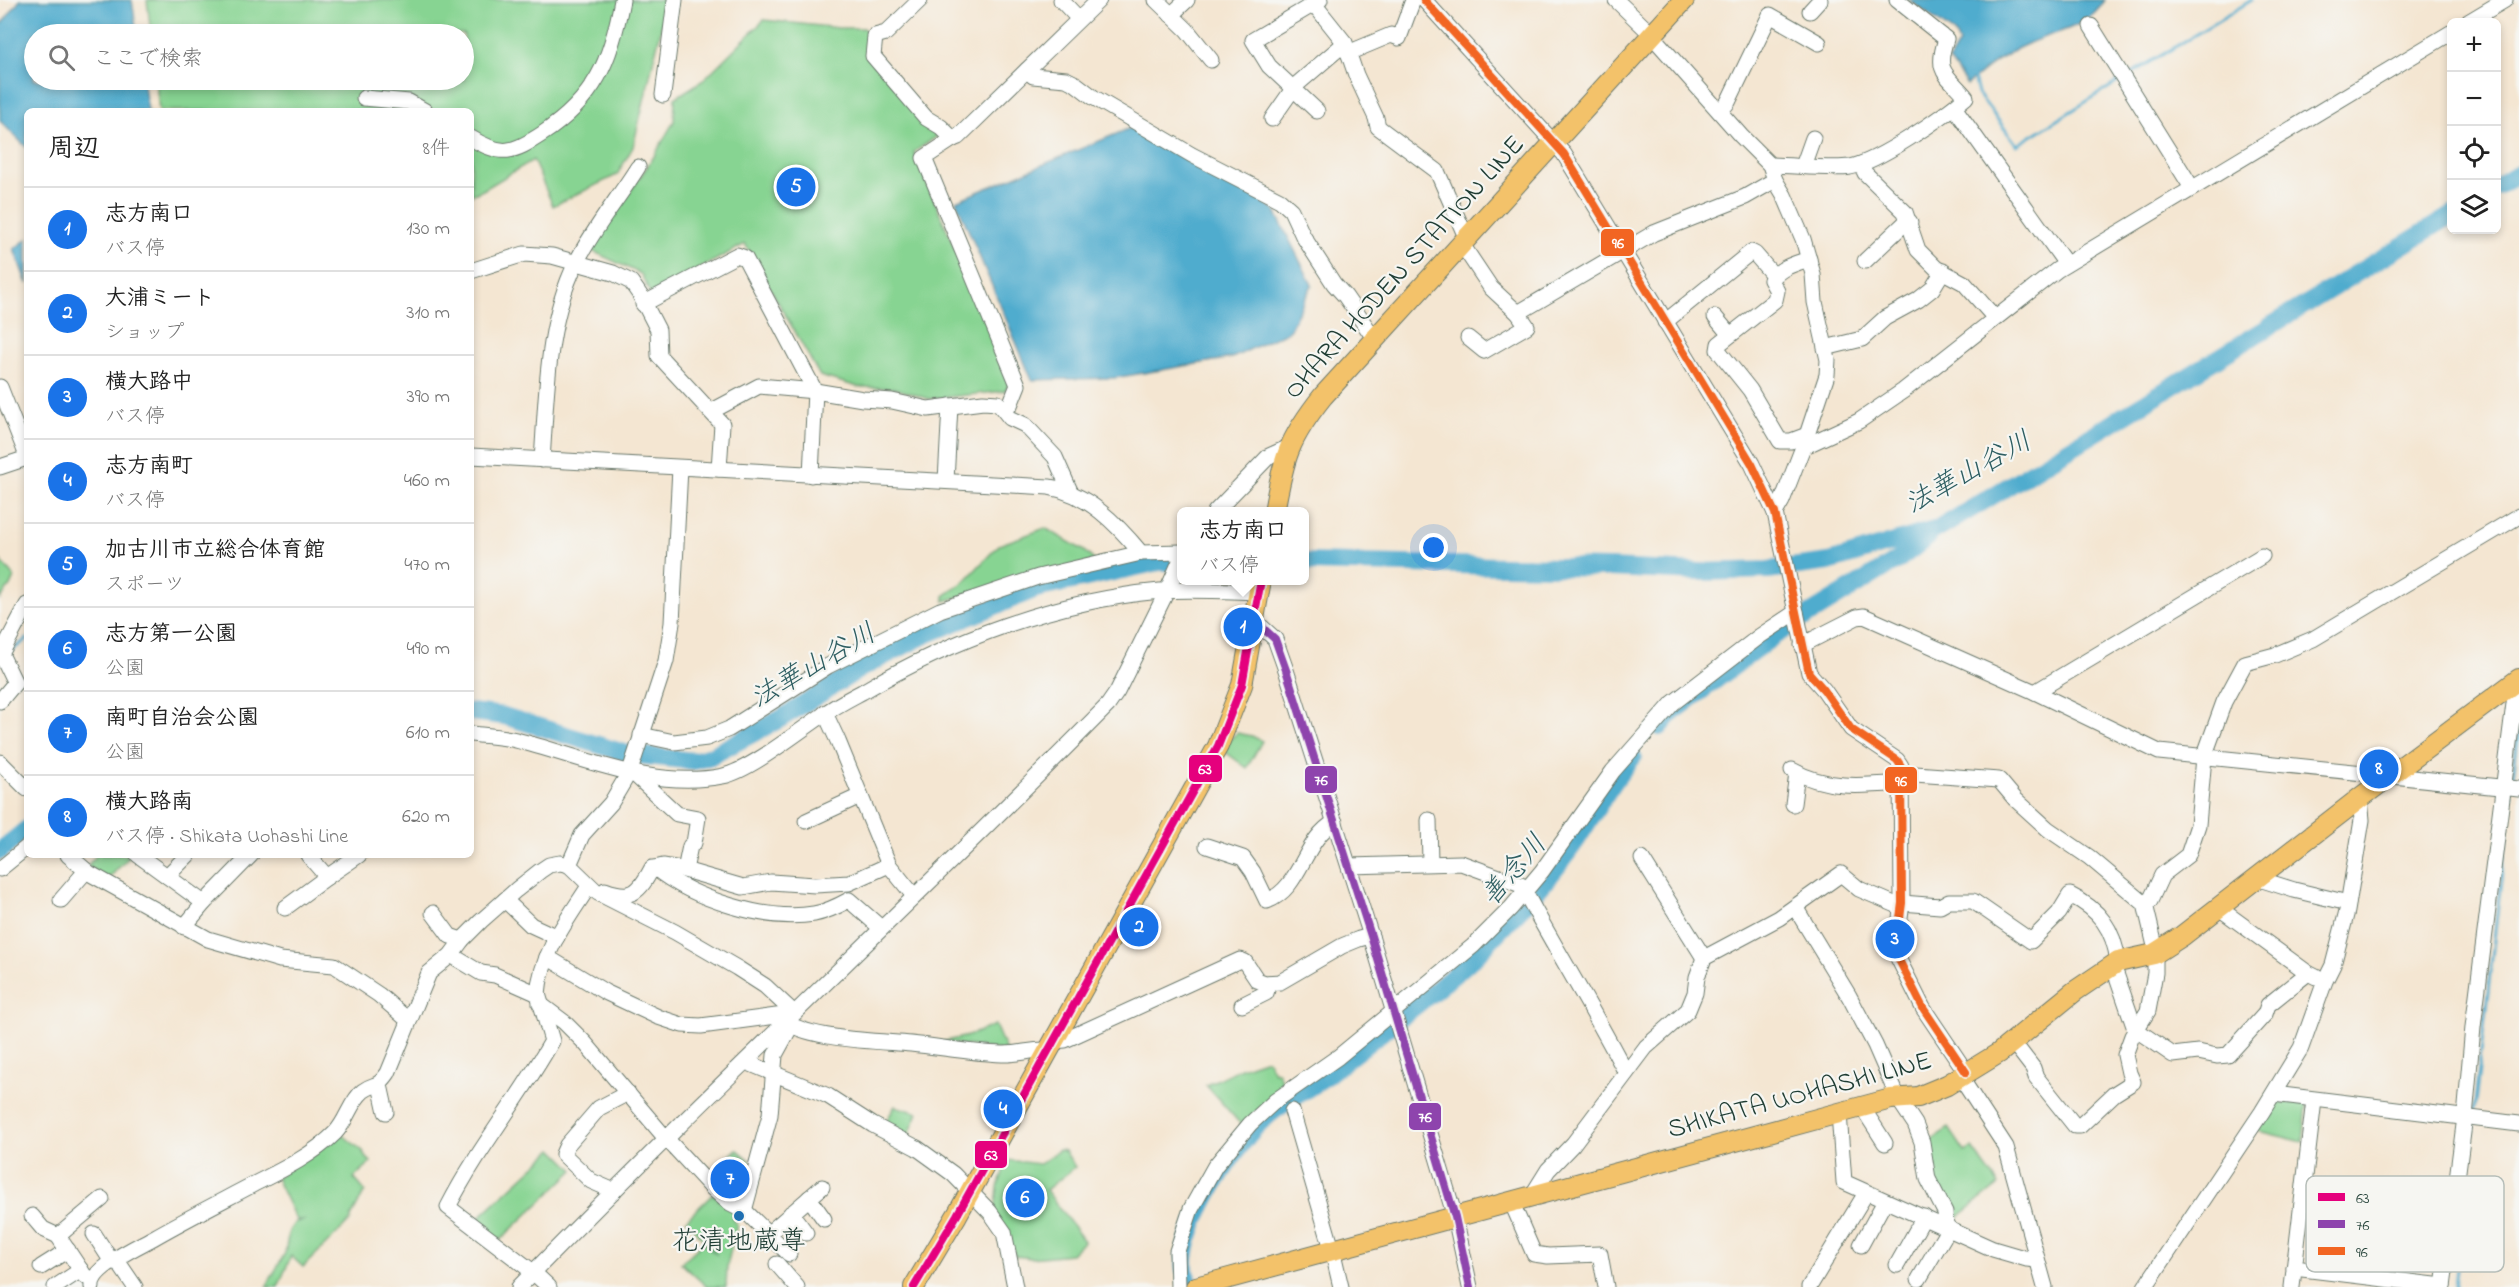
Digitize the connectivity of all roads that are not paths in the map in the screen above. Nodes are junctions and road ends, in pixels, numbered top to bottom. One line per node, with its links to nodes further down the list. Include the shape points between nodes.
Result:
1 (622, 0): 35 (street, via 605,64 579,105 515,150 488,149)
2 (675, 0): 26 (street)
3 (920, 0): 34 (street, via 886,33 875,36 873,56 926,118)
4 (1061, 0): 16 (street)
5 (1099, 0): 16 (street)
6 (1156, 0): 15 (street)
7 (1187, 0): 15 (street)
8 (1413, 0): 22 (street, via 1399,39 1391,35)
9 (1424, 0): 36 (street)
10 (1616, 0): 20 (street)
11 (1684, 0): 20 (main road, OHARA HODEN STATION LINE)
12 (1897, 0): 28 (street, via 1946,39 1940,64 1965,97)
13 (2505, 0): 17 (street)
14 (1317, 2): 22 (street); 25 (street, via 1253,40 1269,66)
15 (1171, 15): 23 (street)
16 (1078, 18): 24 (street)
17 (2475, 18)
18 (2091, 26): 42 (street)
19 (2447, 34): 42 (street)
20 (1652, 36): 31 (street); 36 (main road, OHARA HODEN STATION LINE)
21 (1819, 43): 31 (street, via 1770,15)
22 (1347, 48): 25 (street); 44 (street, via 1377,127 1437,171)
23 (1211, 60)
24 (1027, 70): 34 (street); 59 (street, via 1033,76 1066,79 1076,84 1192,155 1280,200 1291,210 1334,284)
25 (1292, 89): 30 (street); 32 (street)
26 (663, 95)
27 (364, 98): 29 (street, via 409,102)
28 (1954, 107): 37 (street); 49 (street)
29 (420, 108)
30 (1317, 111)
31 (1720, 112): 38 (street)
32 (1272, 119)
33 (1813, 138): 39 (street)
34 (953, 139): 64 (street, via 924,158 1018,385)
35 (474, 140)
36 (1554, 143): 44 (main road, OHARA HODEN STATION LINE); 45 (street)
37 (1861, 164): 39 (street, via 1847,168); 43 (street)
38 (1770, 165): 39 (street); 41 (street)
39 (1803, 166)
40 (638, 167): 48 (street)
41 (1775, 180): 45 (street, via 1745,197 1654,232); 46 (street)
42 (2192, 188): 49 (street)
43 (1910, 222): 47 (street); 51 (street, via 1918,250)
44 (1463, 240): 54 (street, via 1491,288); 59 (main road, OHARA HODEN STATION LINE)
45 (1622, 250): 54 (street); 57 (street)
46 (1809, 260): 52 (street, via 1784,268); 61 (street)
47 (1865, 261)
48 (576, 263): 50 (street, via 524,254); 53 (street, via 631,282); 72 (street, via 552,333)
49 (2066, 264): 56 (street)
50 (474, 270)
51 (1943, 272): 56 (street, via 1964,283); 61 (street, via 1932,289 1886,318 1862,339)
52 (1774, 276): 57 (street, via 1751,252); 58 (street, via 1771,280 1778,295 1775,300)
53 (643, 304): 63 (street, via 737,255 745,258); 66 (street, via 658,330 659,356)
54 (1518, 313): 60 (street, via 1527,326 1484,351)
55 (1716, 317): 58 (street)
56 (1995, 318): 67 (street, via 1859,421)
57 (1665, 322): 81 (street, via 1752,464)
58 (1730, 335): 67 (street, via 1719,344 1718,351 1750,390 1780,441)
59 (1374, 338): 68 (main road, OHARA HODEN STATION LINE, via 1316,404)
60 (1468, 338)
61 (1826, 348): 67 (street, via 1827,375)
62 (0, 387): 69 (street)
63 (815, 391): 65 (street, via 928,410); 66 (street, via 759,386); 76 (street)
64 (1010, 405)
65 (950, 406): 77 (street); 78 (street, via 998,403 1055,457)
66 (712, 411): 75 (street, via 722,424)
67 (1805, 441): 81 (street)
68 (1289, 447): 79 (street, via 1269,456); 80 (main road, OHARA HODEN STATION LINE)
69 (24, 449)
70 (474, 456): 72 (street)
71 (24, 458): 73 (street)
72 (542, 460): 74 (street)
73 (0, 467)
74 (680, 468): 75 (street); 98 (street, via 672,623 666,661)
75 (719, 469): 76 (street)
76 (811, 475): 77 (street)
77 (946, 482): 78 (street)
78 (1070, 491): 84 (street, via 1088,501)
79 (1220, 507)
80 (1275, 507)
81 (1774, 513): 90 (street)
82 (2519, 516): 99 (street, via 2313,639 2245,663 2224,702)
83 (1177, 552): 84 (street)
84 (1141, 553): 98 (street, via 1038,577 940,610 828,666 729,729 707,738 674,742)
85 (2262, 556): 94 (street)
86 (1177, 568): 88 (street)
87 (1260, 586): 88 (street); 91 (main road)
88 (1167, 591): 96 (street, via 1077,605 968,639 884,679); 134 (street, via 1107,705)
89 (24, 610): 95 (street, via 1,654 15,683)
90 (1796, 614): 92 (street); 133 (street, via 1760,636 1673,703 1613,771)
91 (1254, 620): 111 (street, via 1275,639); 165 (main road, via 1242,685 1218,746)
92 (1801, 640): 94 (street, via 1864,616); 103 (street, via 1809,673 1840,716 1860,736 1897,760)
93 (2518, 675): 102 (main road, SHIKATA UOHASHI LINE); 105 (street)
94 (2035, 692): 99 (street, via 2148,748)
95 (0, 701)
96 (825, 713): 101 (street, via 726,776 657,778); 106 (street)
97 (474, 734): 101 (street, via 512,739 610,768)
98 (641, 735): 101 (street)
99 (2204, 757): 102 (street); 137 (street, via 2198,825 2188,855 2162,875)
100 (1, 765): 104 (street)
101 (633, 766): 122 (street, via 611,803 582,835); 127 (street, via 677,814 698,818)
102 (2391, 775): 105 (street); 107 (main road, SHIKATA UOHASHI LINE)
103 (1901, 778): 108 (street, via 1844,786 1795,771); 140 (street); 150 (street, via 1999,780 2048,829 2145,904)
104 (24, 786)
105 (2513, 788): 179 (street, via 2473,1027)
106 (860, 796): 110 (street); 123 (street)
107 (2360, 798): 131 (main road, SHIKATA UOHASHI LINE); 139 (street, via 2362,820)
108 (1793, 804)
109 (1429, 820): 121 (street)
110 (806, 821)
111 (1335, 822): 112 (street, via 1323,828 1284,891 1267,901 1243,858); 124 (street)
112 (1207, 846)
113 (24, 850): 126 (street)
114 (71, 858): 128 (street)
115 (142, 858): 129 (street)
116 (185, 858): 129 (street)
117 (248, 858): 138 (street)
118 (311, 858): 130 (street)
119 (355, 858): 130 (street)
120 (1642, 859): 153 (street)
121 (1430, 863): 124 (street); 133 (street, via 1461,863 1521,885)
122 (569, 865): 132 (street); 136 (street, via 549,866)
123 (889, 865): 127 (street, via 849,883 771,882 743,887); 134 (street)
124 (1349, 866): 147 (street)
125 (655, 868): 127 (street); 132 (street, via 639,890 628,895); 146 (street, via 692,891 746,909 814,914 849,900)
126 (0, 869)
127 (685, 870)
128 (86, 871): 135 (street); 145 (street)
129 (167, 876): 138 (street)
130 (327, 877): 142 (street)
131 (2256, 878): 139 (street); 143 (main road, SHIKATA UOHASHI LINE)
132 (591, 887): 148 (street); 161 (street, via 765,986)
133 (1524, 892): 160 (street, via 1464,954); 168 (street)
134 (914, 896): 146 (street)
135 (61, 900)
136 (505, 900): 148 (street, via 531,925); 149 (street)
137 (2150, 901)
138 (204, 903): 145 (street)
139 (2348, 903): 156 (street, via 2333,965)
140 (1902, 905): 141 (street, via 1859,889 1841,874); 154 (street, via 1940,906 1949,901 1973,901 2031,941 2059,913 2070,895 2102,918 2116,951); 169 (street, via 1896,949 1900,966)
141 (1795, 906): 153 (street); 173 (street, via 1849,996)
142 (285, 908)
143 (2219, 908): 150 (main road, SHIKATA UOHASHI LINE); 155 (street)
144 (433, 913): 149 (street, via 450,936)
145 (184, 927): 162 (street, via 208,939 266,957 334,965)
146 (881, 928): 161 (street)
147 (1371, 936): 157 (street, via 1342,946 1280,982); 160 (street)
148 (557, 937): 152 (street)
149 (462, 939): 151 (street)
150 (2154, 954): 154 (main road, SHIKATA UOHASHI LINE); 163 (street, via 2151,1002)
151 (451, 955): 158 (street); 162 (street, via 429,973)
152 (547, 957): 158 (street); 161 (street, via 605,992 682,1025 784,1015)
153 (1704, 958): 168 (street, via 1688,1010 1653,1039)
154 (2115, 964): 163 (street); 164 (main road, SHIKATA UOHASHI LINE)
155 (2308, 973): 156 (street); 163 (street, via 2268,1005 2265,1014 2228,1055 2173,1055)
156 (2325, 981): 172 (street, via 2301,1048)
157 (1269, 983): 159 (street, via 1266,993); 165 (street, via 1257,980 1245,962 1239,960)
158 (539, 999): 171 (street, via 585,1043); 213 (street, via 552,1041 462,1178 448,1207)
159 (1242, 1005)
160 (1393, 1011): 196 (street); 226 (street, via 1338,1057 1259,1113 1229,1148 1198,1194 1186,1221 1176,1257)
161 (790, 1020): 165 (street, via 812,1032 939,1049 1004,1054); 166 (street); 167 (street, via 775,1054)
162 (409, 1021): 170 (street)
163 (2137, 1031): 164 (street, via 2125,1055 2133,1082 2106,1100 2080,1126 2075,1126)
164 (2013, 1042): 169 (main road, SHIKATA UOHASHI LINE)
165 (1050, 1046): 186 (main road)
166 (746, 1062): 167 (street); 181 (street)
167 (775, 1073): 186 (street, via 828,1096 917,1148); 193 (street, via 770,1115)
168 (1626, 1073): 188 (street)
169 (1963, 1075): 173 (main road, SHIKATA UOHASHI LINE, via 1925,1094); 207 (street, via 2006,1147)
170 (380, 1085): 177 (street); 208 (street, via 365,1090 356,1099 336,1132 288,1166)
171 (628, 1093): 181 (street); 185 (street, via 599,1108 563,1154 591,1181)
172 (2274, 1094): 174 (street); 232 (street)
173 (1899, 1100): 175 (main road, SHIKATA UOHASHI LINE); 199 (street, via 1922,1142 1928,1179)
174 (2314, 1100): 179 (street); 211 (street)
175 (1862, 1107): 178 (main road, SHIKATA UOHASHI LINE); 182 (street)
176 (1292, 1111): 205 (street)
177 (386, 1112)
178 (1839, 1113): 187 (street, via 1844,1182); 188 (main road, SHIKATA UOHASHI LINE)
179 (2471, 1118): 180 (street); 183 (street)
180 (2519, 1124)
181 (667, 1139): 185 (street); 193 (street, via 722,1197)
182 (1885, 1143)
183 (2461, 1176)
184 (822, 1186): 189 (street)
185 (614, 1191): 213 (street)
186 (970, 1191): 224 (main road); 225 (street, via 1004,1232)
187 (1866, 1193): 192 (street); 230 (street)
188 (1533, 1194): 191 (main road, SHIKATA UOHASHI LINE)
189 (808, 1198): 194 (street); 198 (street)
190 (102, 1199): 203 (street)
191 (1511, 1201): 196 (main road, SHIKATA UOHASHI LINE); 229 (street, via 1534,1254 1600,1254)
192 (1885, 1201): 197 (street); 204 (street)
193 (744, 1211): 202 (street)
194 (791, 1213): 200 (street); 202 (street)
195 (32, 1216): 203 (street, via 43,1229)
196 (1455, 1217): 205 (main road, SHIKATA UOHASHI LINE); 228 (street)
197 (1924, 1217): 199 (street); 209 (street)
198 (824, 1219)
199 (1948, 1227): 207 (street, via 1993,1249); 217 (street)
200 (806, 1233)
201 (94, 1234): 208 (street)
202 (768, 1234): 223 (street)
203 (58, 1236): 206 (street)
204 (1861, 1245)
205 (1332, 1249): 218 (main road, SHIKATA UOHASHI LINE); 227 (street)
206 (68, 1250): 210 (street); 216 (street)
207 (2037, 1260): 231 (street)
208 (114, 1261): 216 (street); 220 (street)
209 (1897, 1265)
210 (41, 1267)
211 (2294, 1269): 212 (street); 233 (street)
212 (2306, 1270)
213 (533, 1272): 221 (street); 222 (street)
214 (2319, 1272): 234 (street)
215 (2445, 1272): 234 (street)
216 (88, 1279): 219 (street)
217 (1919, 1280)
218 (1200, 1286)
219 (55, 1287)
220 (135, 1287)
221 (519, 1287)
222 (549, 1287)
223 (797, 1287)
224 (914, 1287)
225 (1015, 1287)
226 (1178, 1287)
227 (1341, 1287)
228 (1470, 1287)
229 (1606, 1287)
230 (1809, 1287)
231 (2045, 1287)
232 (2145, 1287)
233 (2292, 1287)
234 (2443, 1287)

